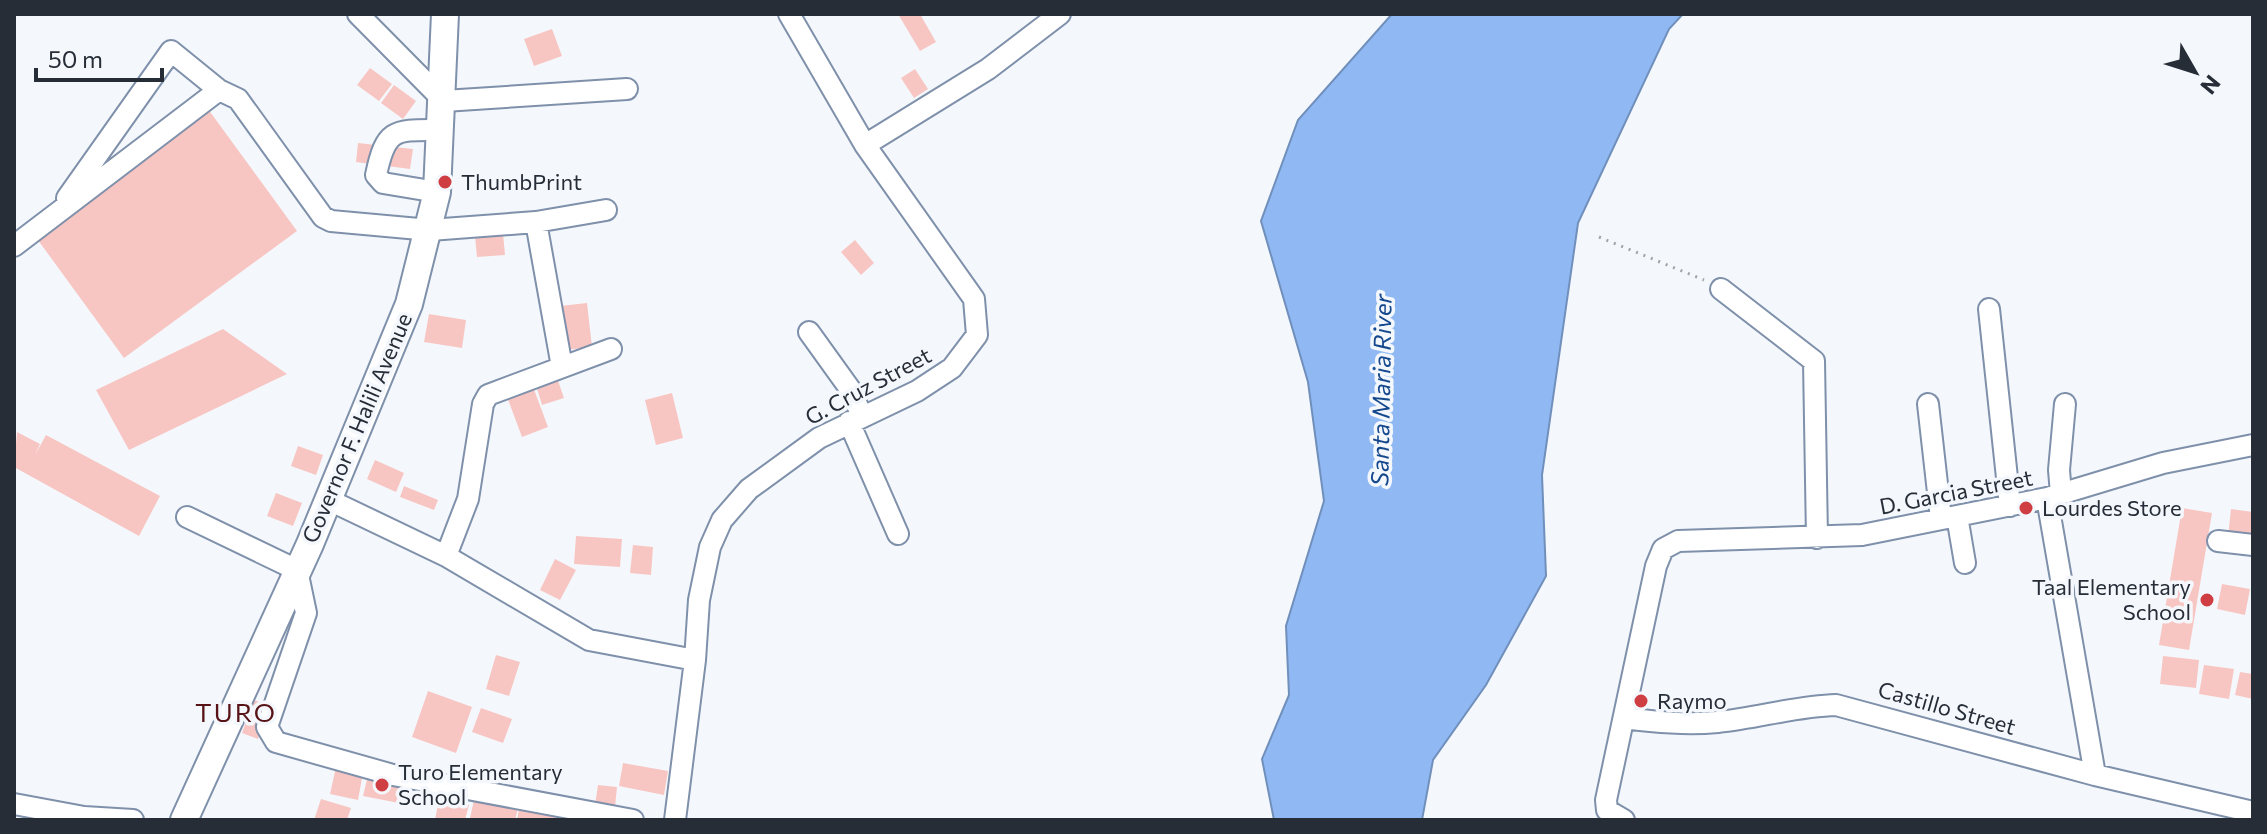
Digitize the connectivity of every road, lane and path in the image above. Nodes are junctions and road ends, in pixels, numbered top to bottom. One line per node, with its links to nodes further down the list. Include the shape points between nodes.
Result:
1 (358, 14): 7 (street)
2 (445, 14): 7 (main road, Governor F. Halili Avenue)
3 (789, 14): 9 (street, G. Cruz Street)
4 (1060, 14): 9 (street, via 988,69)
5 (627, 89): 7 (street)
6 (219, 90): 12 (street); 12 (street, via 171,51); 14 (street, via 238,99 323,217)
7 (444, 101): 8 (main road, Governor F. Halili Avenue)
8 (441, 130): 10 (main road, Governor F. Halili Avenue); 10 (street, via 398,130 381,152 376,175 383,183)
9 (865, 145): 24 (street, G. Cruz Street, via 974,299 977,335 952,368)
10 (437, 192): 14 (main road, Governor F. Halili Avenue)
11 (606, 210): 13 (street)
12 (55, 214): 16 (street)
13 (536, 222): 14 (street); 21 (street)
14 (430, 230): 27 (main road, Governor F. Halili Avenue, via 404,317)
15 (1599, 237): 17 (path)
16 (14, 246)
17 (1721, 289): 32 (street, via 1814,361)
18 (1989, 309): 28 (street)
19 (809, 332): 24 (street, via 850,389)
20 (611, 349): 21 (street)
21 (562, 367): 35 (street, via 488,395 468,499)
22 (1928, 404): 30 (street)
23 (2065, 404): 26 (street)
24 (856, 419): 31 (street); 38 (street, G. Cruz Street, via 819,438 749,489 722,520 710,547 699,600)
25 (2253, 445): 26 (street, D. Garcia Street, via 2163,463)
26 (2054, 496): 28 (street, D. Garcia Street); 40 (street)
27 (329, 500): 35 (street); 37 (main road, Governor F. Halili Avenue)
28 (2010, 506): 30 (street, D. Garcia Street)
29 (187, 517): 37 (street)
30 (1949, 517): 32 (street, D. Garcia Street, via 1862,535); 36 (street)
31 (898, 534)
32 (1817, 538): 39 (street, D. Garcia Street, via 1678,541 1663,549)
33 (2218, 541): 34 (street)
34 (2253, 545)
35 (446, 556): 38 (street, via 589,640)
36 (1965, 563)
37 (297, 570): 45 (main road, Governor F. Halili Avenue); 46 (street, via 306,613 267,727 276,742 393,775)
38 (695, 660): 47 (street, G. Cruz Street)
39 (1624, 718): 40 (street, Castillo Street, via 1697,724 1836,705); 43 (street)
40 (2095, 775): 42 (street, Castillo Street)
41 (14, 804): 44 (street)
42 (2253, 812)
43 (1615, 815)
44 (133, 820)
45 (184, 820)
46 (633, 820)
47 (675, 820)

